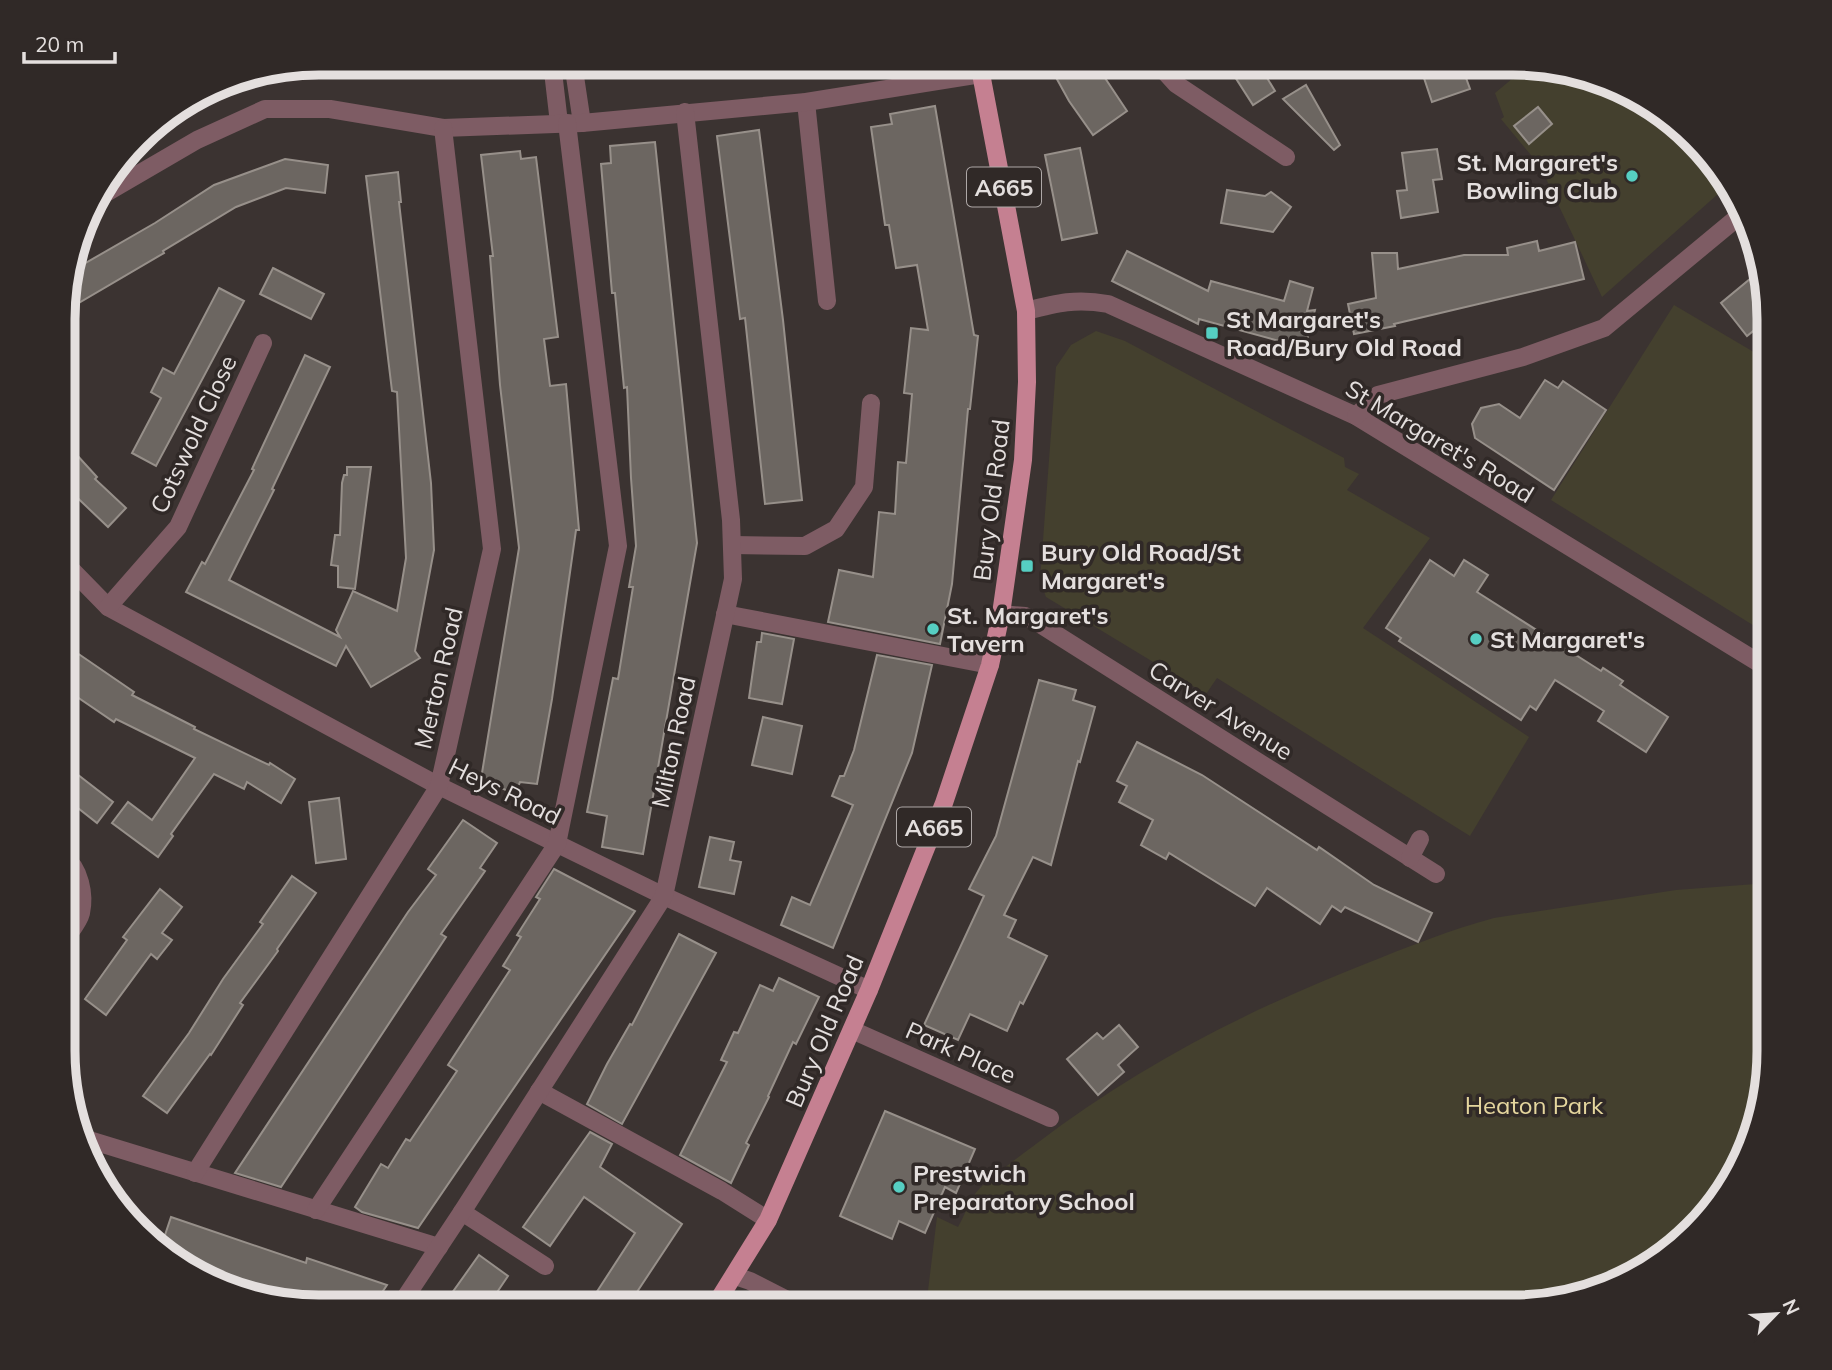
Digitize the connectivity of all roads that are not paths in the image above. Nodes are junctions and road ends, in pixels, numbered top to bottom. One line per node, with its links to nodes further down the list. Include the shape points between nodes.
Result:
1 (555, 75): 8 (street)
2 (572, 75): 8 (street)
3 (946, 76): 6 (street)
4 (981, 76): 14 (main road, Bury Old Road / A665)
5 (1168, 76): 10 (street)
6 (806, 102): 7 (street); 13 (street)
7 (685, 112): 8 (street); 18 (street, Milton Road)
8 (569, 123): 9 (street); 27 (street, via 618,545)
9 (443, 128): 11 (street, via 330,109 265,109 197,140); 25 (street, Merton Road, via 492,549)
10 (1286, 157)
11 (113, 189)
12 (1735, 219): 17 (street, via 1604,328 1523,357 1378,395)
13 (827, 301)
14 (1026, 311): 17 (street, St Margaret's Road, via 1065,301 1108,304); 22 (main road, Bury Old Road / A665, via 1023,460)
15 (263, 343): 20 (street, Cotswold Close, via 178,527)
16 (871, 403): 18 (street, via 864,487 836,529 805,546)
17 (1356, 416): 23 (street, St Margaret's Road)
18 (732, 545): 21 (street, Milton Road, via 733,579)
19 (75, 573): 20 (street, Heys Road)
20 (108, 607): 25 (street, Heys Road)
21 (725, 614): 24 (street); 31 (street, Milton Road)
22 (1002, 614): 24 (main road, Bury Old Road / A665); 28 (street, Carver Avenue, via 1035,621)
23 (1756, 661)
24 (990, 666): 33 (main road, Bury Old Road / A665, via 944,803)
25 (439, 786): 27 (street, Heys Road); 38 (street, Merton Road)
26 (1420, 839): 28 (street)
27 (557, 844): 31 (street, Heys Road); 39 (street)
28 (1410, 858): 30 (street, Carver Avenue)
29 (76, 873): 32 (street, via 81,883 81,915)
30 (1436, 874)
31 (664, 897): 33 (street, Heys Road); 35 (street, Milton Road)
32 (76, 923)
33 (869, 990): 34 (main road, Bury Old Road / A665)
34 (852, 1030): 36 (street, Park Place); 41 (main road, Bury Old Road / A665)
35 (539, 1091): 40 (street, Milton Road); 41 (street)
36 (1050, 1118)
37 (93, 1141): 38 (street)
38 (195, 1173): 39 (street)
39 (316, 1210): 42 (street)
40 (462, 1212): 42 (street, Milton Road); 43 (street)
41 (768, 1220): 44 (main road, Bury Old Road / A665)
42 (439, 1247): 45 (street, Milton Road)
43 (545, 1266)
44 (735, 1276): 46 (main road, Bury Old Road / A665); 47 (street)
45 (408, 1294)
46 (722, 1294)
47 (776, 1294)

